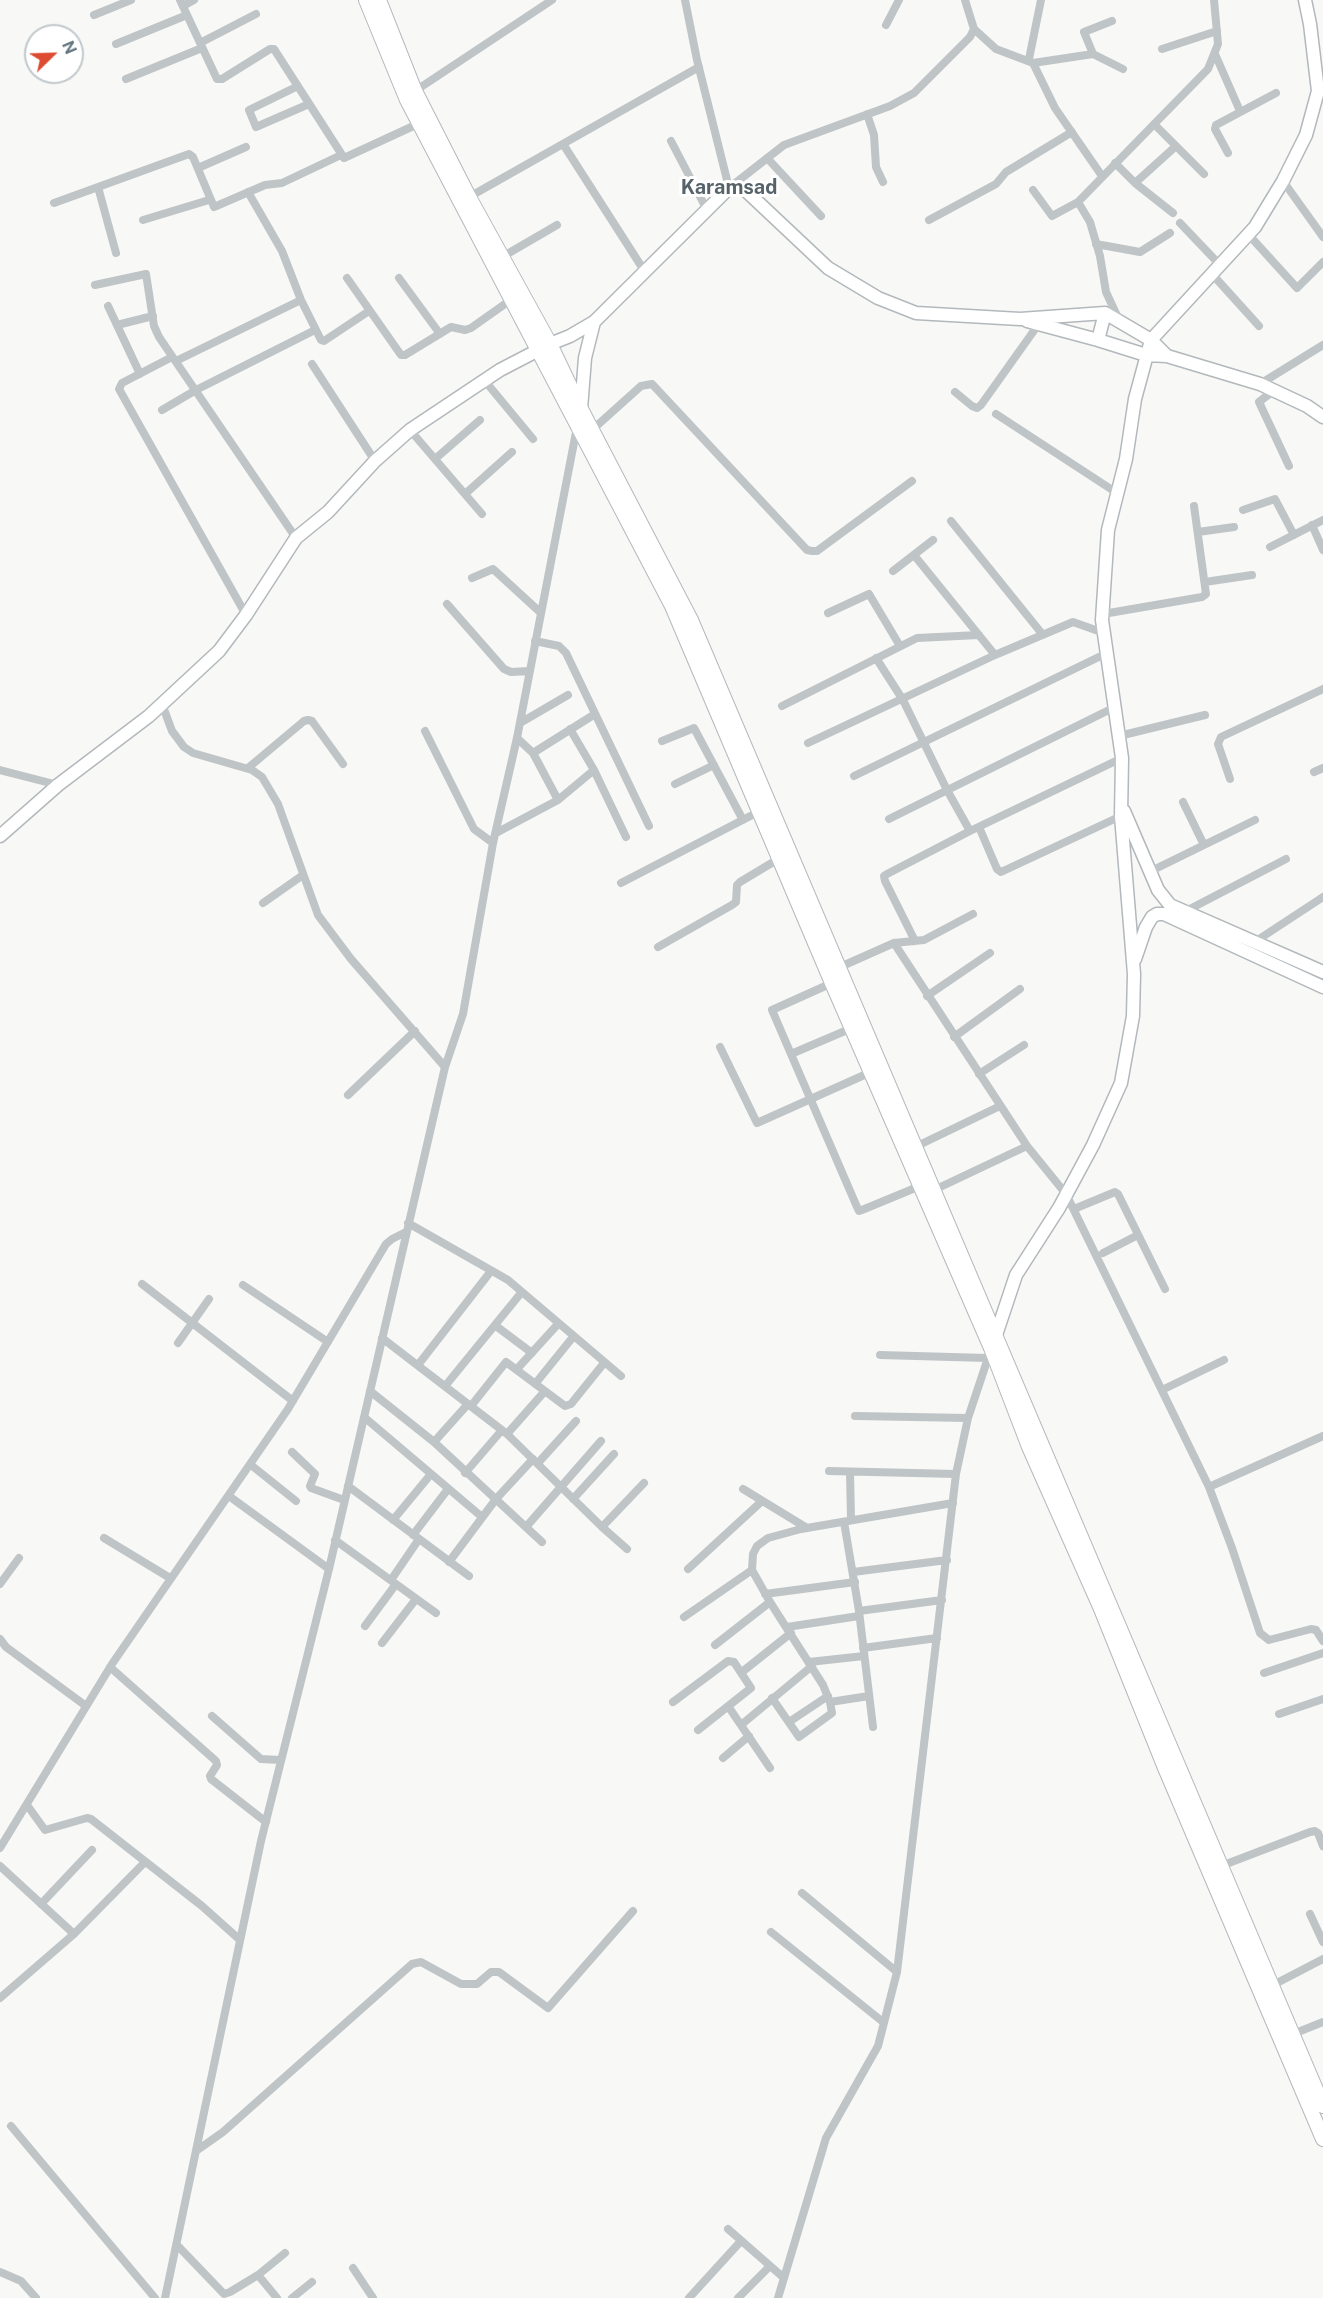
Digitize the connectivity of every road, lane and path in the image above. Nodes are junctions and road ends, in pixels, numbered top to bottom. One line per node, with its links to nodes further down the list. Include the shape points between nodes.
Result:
1 (131, 0): 14 (street)
2 (194, 0): 12 (street)
3 (366, 0): 38 (main road)
4 (379, 0): 31 (main road)
5 (552, 0): 31 (street)
6 (685, 0): 27 (street)
7 (899, 0): 17 (street)
8 (965, 0): 18 (street)
9 (1041, 0): 26 (street)
10 (1214, 0): 19 (street)
11 (1305, 0): 25 (street)
12 (181, 3): 15 (street)
13 (256, 14): 21 (street)
14 (94, 15)
15 (187, 15): 20 (street); 21 (street)
16 (1112, 21): 23 (street, via 1084,32)
17 (886, 25)
18 (974, 29): 26 (street, via 996,49); 36 (street, via 914,93)
19 (1217, 31): 22 (street); 24 (street)
20 (116, 44)
21 (201, 45): 29 (street); 30 (street, via 219,80 274,49)
22 (1162, 50)
23 (1093, 54): 26 (street); 28 (street)
24 (1215, 54): 34 (street); 39 (street, via 1208,69)
25 (1319, 60): 37 (street, via 1318,92)
26 (1031, 61): 40 (street)
27 (699, 67): 42 (street); 56 (street)
28 (1123, 69)
29 (126, 79)
30 (298, 86): 33 (street); 33 (street, via 249,109 256,127)
31 (416, 91): 59 (main road)
32 (1276, 93): 34 (street)
33 (309, 104): 46 (street)
34 (1240, 111): 45 (street, via 1214,127)
35 (1323, 112): 37 (street)
36 (867, 114): 47 (street, via 784,145); 53 (street)
37 (1311, 117): 52 (street)
38 (420, 123): 46 (street, via 348,157); 82 (main road)
39 (1154, 124): 43 (street); 48 (street)
40 (1072, 132): 51 (street); 67 (street, via 1005,172 996,184)
41 (671, 141): 63 (street)
42 (563, 144): 59 (street); 78 (street)
43 (1176, 146): 50 (street); 54 (street)
44 (246, 147): 49 (street)
45 (1228, 153)
46 (341, 155): 58 (street, via 282,183)
47 (767, 158): 56 (street); 65 (street)
48 (1115, 163): 51 (street); 54 (street)
49 (198, 168): 55 (street, via 189,154); 60 (street)
50 (1204, 174)
51 (1102, 176): 61 (street)
52 (1283, 181): 71 (street); 72 (street)
53 (882, 182)
54 (1135, 183): 64 (street)
55 (98, 187): 62 (street); 74 (street)
56 (729, 188): 63 (street); 89 (street, via 743,188 828,268 878,298 916,313)
57 (1033, 190): 61 (street, via 1052,216)
58 (248, 192): 60 (street, via 214,207); 83 (street, via 282,251)
59 (469, 197): 75 (main road)
60 (209, 200): 66 (street)
61 (1078, 202): 73 (street, via 1090,222)
62 (54, 203)
63 (707, 210): 78 (street)
64 (1173, 213)
65 (821, 216)
66 (142, 220)
67 (929, 220)
68 (1180, 223): 77 (street)
69 (557, 225): 75 (street)
70 (1170, 233): 73 (street, via 1140,252)
71 (1248, 234): 76 (street, via 1294,286 1301,286); 77 (street)
72 (1323, 237)
73 (1096, 244): 90 (street, via 1106,292)
74 (116, 253)
75 (502, 257): 101 (main road)
76 (1323, 262)
77 (1216, 270): 94 (street); 99 (street)
78 (645, 272): 91 (street)
79 (347, 278): 85 (street)
80 (399, 278): 96 (street)
81 (94, 285): 88 (street, via 146,274)
82 (512, 299): 96 (street, via 471,328 454,326); 101 (main road)
83 (301, 300): 95 (street); 104 (street)
84 (108, 306): 92 (street)
85 (369, 311): 95 (street, via 324,341); 96 (street, via 401,355)
86 (1086, 313): 87 (street); 89 (street); 97 (street)
87 (1105, 313): 90 (street); 98 (street)
88 (153, 316): 92 (street); 104 (street, via 157,334)
89 (1020, 319): 93 (street)
90 (1119, 321): 99 (street)
91 (594, 322): 101 (street); 112 (street, via 585,358)
92 (117, 325): 106 (street)
93 (1038, 325): 97 (street); 111 (street, via 981,405 972,406)
94 (1258, 326)
95 (315, 330): 109 (street)
96 (440, 334)
97 (1082, 336): 98 (street)
98 (1098, 340): 102 (street)
99 (1151, 340): 102 (street); 103 (street)
100 (1323, 345): 108 (street)
101 (544, 347): 107 (street); 112 (main road); 117 (main road)
102 (1146, 355): 103 (street); 126 (street)
103 (1167, 356): 108 (street)
104 (174, 359): 106 (street); 109 (street)
105 (312, 364): 123 (street)
106 (140, 374): 150 (street, via 122,383 120,392)
107 (485, 381): 118 (street); 120 (street)
108 (1260, 384): 110 (street)
109 (196, 390): 113 (street); 137 (street)
110 (1273, 391): 115 (street); 124 (street, via 1260,405)
111 (955, 392)
112 (581, 409): 117 (street); 119 (main road)
113 (162, 410)
114 (996, 414): 126 (street)
115 (1323, 417)
116 (480, 420): 122 (street)
117 (577, 426): 147 (street); 193 (main road, via 672,606)
118 (410, 430): 122 (street); 123 (street)
119 (592, 430): 125 (street, via 641,386 652,384 812,551); 219 (main road, via 691,620)
120 (532, 439)
121 (512, 452): 127 (street)
122 (435, 459): 127 (street)
123 (375, 461): 137 (street, via 328,512)
124 (1289, 466)
125 (912, 481)
126 (1117, 493): 149 (street, via 1108,530)
127 (465, 494): 130 (street)
128 (1194, 506): 135 (street)
129 (1243, 510): 136 (street, via 1275,499)
130 (482, 514)
131 (1323, 520): 133 (street)
132 (951, 521): 153 (street)
133 (1312, 525): 136 (street); 140 (street)
134 (1234, 527): 135 (street)
135 (1198, 532): 145 (street)
136 (1294, 535): 139 (street)
137 (296, 538): 150 (street)
138 (933, 540): 141 (street)
139 (1270, 547)
140 (1323, 550)
141 (914, 555): 142 (street); 152 (street)
142 (893, 571)
143 (1252, 575): 145 (street)
144 (472, 578): 147 (street, via 494,569)
145 (1205, 582): 149 (street, via 1206,594 1202,597)
146 (447, 604): 159 (street, via 504,669)
147 (541, 613): 154 (street)
148 (828, 613): 155 (street, via 868,594)
149 (1103, 614): 151 (street)
150 (246, 615): 163 (street, via 219,651)
151 (1104, 633): 153 (street, via 1073,622); 156 (street)
152 (979, 635): 155 (street, via 925,636); 157 (street)
153 (1043, 635): 157 (street)
154 (536, 641): 159 (street); 166 (street, via 562,648)
155 (900, 646): 158 (street)
156 (1107, 653): 165 (street); 174 (street)
157 (995, 655): 162 (street)
158 (876, 658): 162 (street); 164 (street)
159 (530, 671): 168 (street)
160 (1323, 689): 186 (street, via 1221,737 1218,744)
161 (568, 695): 168 (street)
162 (903, 700): 174 (street); 175 (street)
163 (162, 704): 180 (street, via 172,731 184,747); 188 (street)
164 (782, 706)
165 (1114, 707): 171 (street); 189 (street)
166 (595, 714): 169 (street); 197 (street)
167 (1205, 715): 171 (street)
168 (520, 723): 172 (street)
169 (570, 729): 176 (street); 183 (street)
170 (425, 731): 202 (street, via 474,830)
171 (1119, 736): 177 (street)
172 (516, 738): 176 (street); 199 (street)
173 (662, 741): 179 (street, via 694,728)
174 (923, 742): 185 (street); 189 (street)
175 (808, 743)
176 (533, 753): 190 (street)
177 (1122, 758): 192 (street); 198 (street)
178 (343, 764): 180 (street, via 308,720)
179 (714, 765): 187 (street); 195 (street)
180 (248, 768): 207 (street, via 271,789)
181 (1323, 768): 184 (street)
182 (0, 770): 188 (street)
183 (594, 770): 190 (street); 201 (street)
184 (1314, 772)
185 (854, 776)
186 (1230, 779)
187 (675, 784)
188 (58, 785): 200 (street)
189 (947, 790): 194 (street); 198 (street)
190 (558, 800): 199 (street)
191 (1183, 802): 203 (street)
192 (1121, 810): 198 (street, via 1001,872); 206 (street); 218 (street)
193 (760, 811): 195 (street); 204 (main road)
194 (889, 819)
195 (743, 820): 208 (street)
196 (1255, 820): 203 (street)
197 (649, 826)
198 (975, 829): 213 (street, via 884,876)
199 (495, 833): 202 (street)
200 (0, 836)
201 (626, 837)
202 (494, 843): 231 (street, via 463,1014)
203 (1204, 845): 206 (street)
204 (780, 858): 216 (street, via 740,882 732,905); 221 (main road)
205 (1286, 860): 211 (street)
206 (1149, 872): 211 (street, via 1164,899)
207 (303, 875): 210 (street); 226 (street, via 324,924)
208 (621, 883)
209 (1323, 897): 215 (street)
210 (263, 903)
211 (1184, 912): 215 (street)
212 (973, 914): 213 (street)
213 (915, 941): 214 (street)
214 (894, 943): 219 (street); 224 (street)
215 (1253, 943): 220 (street)
216 (658, 946)
217 (990, 953): 224 (street)
218 (1133, 963): 222 (street, via 1152,917 1164,914); 241 (street, via 1133,1016 1121,1083)
219 (840, 967): 238 (main road)
220 (1323, 972)
221 (832, 983): 225 (main road); 230 (street, via 772,1010)
222 (1323, 987)
223 (1020, 989): 227 (street)
224 (927, 996): 227 (street)
225 (852, 1028): 230 (street); 232 (main road)
226 (415, 1031): 231 (street); 234 (street)
227 (954, 1037): 233 (street)
228 (1024, 1045): 233 (street)
229 (720, 1047): 235 (street, via 757,1123)
230 (791, 1054): 235 (street)
231 (445, 1067): 243 (street)
232 (871, 1072): 235 (street); 239 (main road)
233 (979, 1074): 236 (street)
234 (348, 1095)
235 (812, 1100): 239 (street, via 859,1211)
236 (1000, 1106): 237 (street); 238 (street)
237 (1027, 1146): 240 (street); 241 (street)
238 (915, 1147): 240 (main road)
239 (920, 1186): 260 (main road)
240 (934, 1190): 260 (main road)
241 (1066, 1194): 242 (street); 260 (street, via 1016,1275)
242 (1074, 1209): 245 (street, via 1115,1192); 270 (street)
243 (408, 1223): 244 (street); 247 (street)
244 (406, 1232): 257 (street); 258 (street, via 386,1244)
245 (1138, 1235): 246 (street); 250 (street)
246 (1102, 1253)
247 (491, 1271): 251 (street); 265 (street)
248 (142, 1284): 253 (street)
249 (243, 1285): 258 (street)
250 (1165, 1289)
251 (521, 1293): 254 (street); 255 (street)
252 (209, 1299): 253 (street)
253 (193, 1323): 259 (street); 273 (street)
254 (558, 1324): 256 (street); 261 (street)
255 (496, 1326): 261 (street); 269 (street)
256 (573, 1337): 264 (street); 268 (street)
257 (382, 1338): 265 (street); 271 (street)
258 (328, 1342): 273 (street)
259 (178, 1343)
260 (992, 1347): 262 (street); 277 (street); 328 (main road)
261 (532, 1353): 266 (street)
262 (880, 1355)
263 (1224, 1360): 270 (street)
264 (604, 1363): 267 (street); 272 (street, via 568,1405 562,1405)
265 (418, 1365): 269 (street)
266 (517, 1369): 268 (street); 274 (street, via 506,1362)
267 (621, 1376)
268 (535, 1383): 272 (street)
269 (446, 1385): 274 (street)
270 (1162, 1390): 295 (street)
271 (370, 1391): 276 (street); 282 (street)
272 (545, 1391): 279 (street)
273 (293, 1401): 286 (street)
274 (469, 1405): 279 (street); 282 (street)
275 (855, 1416): 277 (street)
276 (364, 1417): 290 (street); 293 (street)
277 (968, 1418): 291 (street)
278 (576, 1421): 285 (street)
279 (505, 1432): 285 (street); 289 (street)
280 (1323, 1436): 295 (street)
281 (601, 1441): 294 (street)
282 (434, 1442): 289 (street)
283 (292, 1452): 301 (street, via 315,1474 311,1488)
284 (614, 1454): 300 (street)
285 (536, 1461): 294 (street); 299 (street)
286 (251, 1465): 298 (street); 302 (street)
287 (829, 1471): 288 (street)
288 (850, 1472): 291 (street); 307 (street)
289 (465, 1473): 299 (street)
290 (431, 1474): 296 (street); 306 (street)
291 (956, 1474): 304 (street)
292 (644, 1483): 309 (street)
293 (348, 1486): 301 (street); 306 (street)
294 (560, 1486): 300 (street); 308 (street)
295 (1209, 1487): 339 (street, via 1260,1633 1269,1640 1311,1629)
296 (448, 1489): 305 (street); 311 (street)
297 (743, 1489): 303 (street)
298 (229, 1496): 319 (street); 324 (street)
299 (496, 1499): 305 (street); 308 (street)
300 (573, 1499): 309 (street)
301 (344, 1500): 313 (street)
302 (296, 1501)
303 (762, 1501): 310 (street); 320 (street)
304 (953, 1503): 307 (street); 317 (street)
305 (482, 1517): 318 (street)
306 (393, 1520): 311 (street)
307 (848, 1521): 310 (street); 322 (street)
308 (526, 1527): 314 (street)
309 (602, 1527): 315 (street)
310 (807, 1528): 321 (street, via 768,1538 757,1546)
311 (416, 1537): 318 (street); 325 (street)
312 (104, 1538): 324 (street)
313 (335, 1540): 319 (street); 325 (street)
314 (542, 1542)
315 (627, 1549)
316 (19, 1558): 327 (street)
317 (947, 1560): 322 (street); 331 (street)
318 (449, 1562): 323 (street)
319 (328, 1569): 363 (street)
320 (688, 1569)
321 (752, 1570): 329 (street); 334 (street)
322 (853, 1572): 326 (street)
323 (469, 1576)
324 (170, 1578): 345 (street)
325 (393, 1582): 330 (street); 335 (street)
326 (855, 1582): 329 (street); 332 (street)
327 (0, 1584)
328 (1100, 1594): 372 (main road); 390 (main road, via 1165,1768)
329 (767, 1598): 336 (street); 341 (street)
330 (416, 1599): 333 (street); 340 (street)
331 (942, 1600): 332 (street); 337 (street)
332 (859, 1613): 336 (street); 342 (street)
333 (436, 1614)
334 (684, 1617)
335 (365, 1626)
336 (789, 1630): 344 (street); 346 (street)
337 (937, 1638): 342 (street); 382 (street)
338 (0, 1639): 353 (street)
339 (1323, 1641)
340 (382, 1643)
341 (716, 1645)
342 (864, 1652): 344 (street); 348 (street)
343 (1323, 1653): 347 (street)
344 (810, 1664): 349 (street); 350 (street)
345 (110, 1666): 353 (street); 366 (street, via 216,1761 211,1779)
346 (742, 1672): 352 (street, via 728,1661); 354 (street, via 751,1688)
347 (1264, 1673)
348 (869, 1696): 350 (street); 359 (street)
349 (772, 1698): 357 (street); 358 (street)
350 (829, 1699): 357 (street); 357 (street, via 830,1716 800,1737)
351 (1323, 1699): 355 (street)
352 (673, 1702)
353 (86, 1706): 365 (street)
354 (728, 1706): 358 (street); 360 (street)
355 (1279, 1714)
356 (212, 1716): 363 (street, via 261,1760)
357 (789, 1722)
358 (741, 1725): 361 (street)
359 (873, 1727)
360 (698, 1730)
361 (749, 1736): 362 (street); 364 (street)
362 (723, 1758)
363 (280, 1760): 366 (street)
364 (770, 1768)
365 (27, 1806): 368 (street); 370 (street, via 45,1830 91,1819)
366 (266, 1822): 379 (street)
367 (1323, 1846): 372 (street, via 1315,1831)
368 (0, 1848)
369 (92, 1850): 374 (street)
370 (145, 1862): 378 (street); 379 (street)
371 (0, 1866): 374 (street)
372 (1221, 1866): 383 (main road)
373 (802, 1893): 382 (street)
374 (41, 1904): 378 (street)
375 (633, 1911): 391 (street, via 548,2008 499,1972 491,1972 477,1984 461,1984 421,1962 412,1964 223,2132)
376 (1310, 1914): 380 (street)
377 (771, 1932): 385 (street)
378 (74, 1934): 384 (street)
379 (240, 1940): 391 (street)
380 (1323, 1942)
381 (1323, 1959): 383 (street)
382 (897, 1972): 385 (street)
383 (1273, 1985): 387 (main road)
384 (0, 1998)
385 (884, 2022): 400 (street, via 878,2046 826,2138)
386 (1323, 2022): 387 (street)
387 (1293, 2034): 388 (main road)
388 (1323, 2106)
389 (11, 2126): 403 (street)
390 (1323, 2139)
391 (196, 2151): 394 (street)
392 (728, 2229): 393 (street)
393 (741, 2241): 396 (street); 408 (street)
394 (177, 2245): 399 (street, via 224,2294); 404 (street)
395 (285, 2253): 399 (street)
396 (770, 2266): 400 (street); 409 (street)
397 (353, 2268): 407 (street)
398 (0, 2272): 402 (street, via 21,2282)
399 (258, 2275): 405 (street)
400 (784, 2278): 410 (street)
401 (312, 2282): 406 (street)
402 (36, 2298)
403 (155, 2298)
404 (165, 2298)
405 (277, 2298)
406 (292, 2298)
407 (374, 2298)
408 (689, 2298)
409 (738, 2298)
410 (778, 2298)

